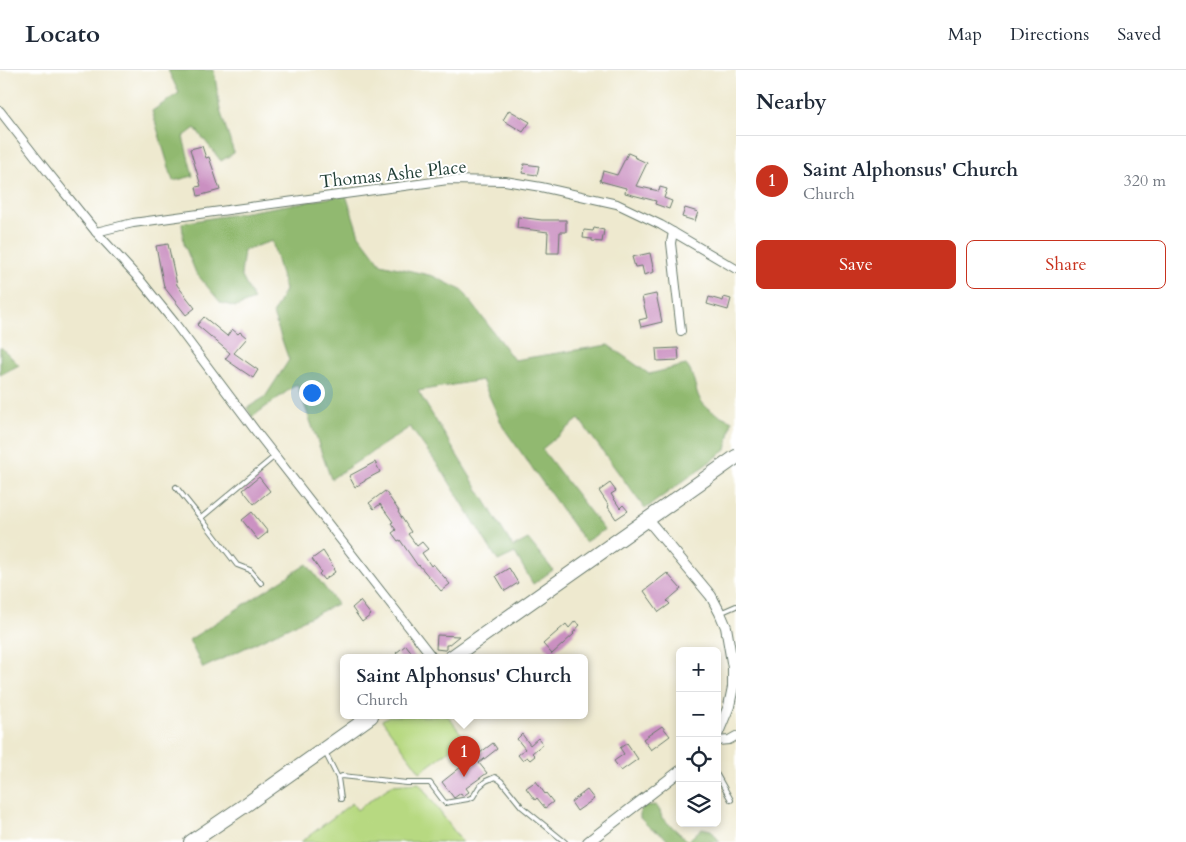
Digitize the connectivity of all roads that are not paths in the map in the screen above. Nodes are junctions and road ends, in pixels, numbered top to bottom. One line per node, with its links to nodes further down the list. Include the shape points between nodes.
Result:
1 (0, 111): 2 (street)
2 (96, 232): 3 (street, Thomas Ashe Place, via 133,223 448,180 505,181 617,204); 6 (street, via 174,322)
3 (672, 232): 4 (street, Thomas Ashe Place); 5 (street)
4 (736, 268)
5 (681, 331)
6 (275, 456): 9 (lane); 14 (street)
7 (736, 457): 10 (highway)
8 (176, 487): 9 (lane)
9 (201, 518): 11 (lane, via 237,565 250,570)
10 (648, 520): 13 (street, via 711,596); 15 (highway)
11 (261, 583)
12 (736, 606): 13 (lane)
13 (720, 613): 17 (street, via 734,668 729,706)
14 (429, 654)
15 (457, 654)
16 (367, 719): 20 (highway)
17 (721, 725)
18 (736, 736): 19 (street)
19 (721, 741)
20 (324, 750): 22 (lane); 26 (highway)
21 (676, 775): 28 (street)
22 (338, 778): 24 (lane); 27 (lane, via 430,784 445,803 468,800 486,781 495,777 522,807)
23 (721, 782): 25 (lane)
24 (341, 800)
25 (731, 800)
26 (191, 842)
27 (565, 842)
28 (588, 842)

